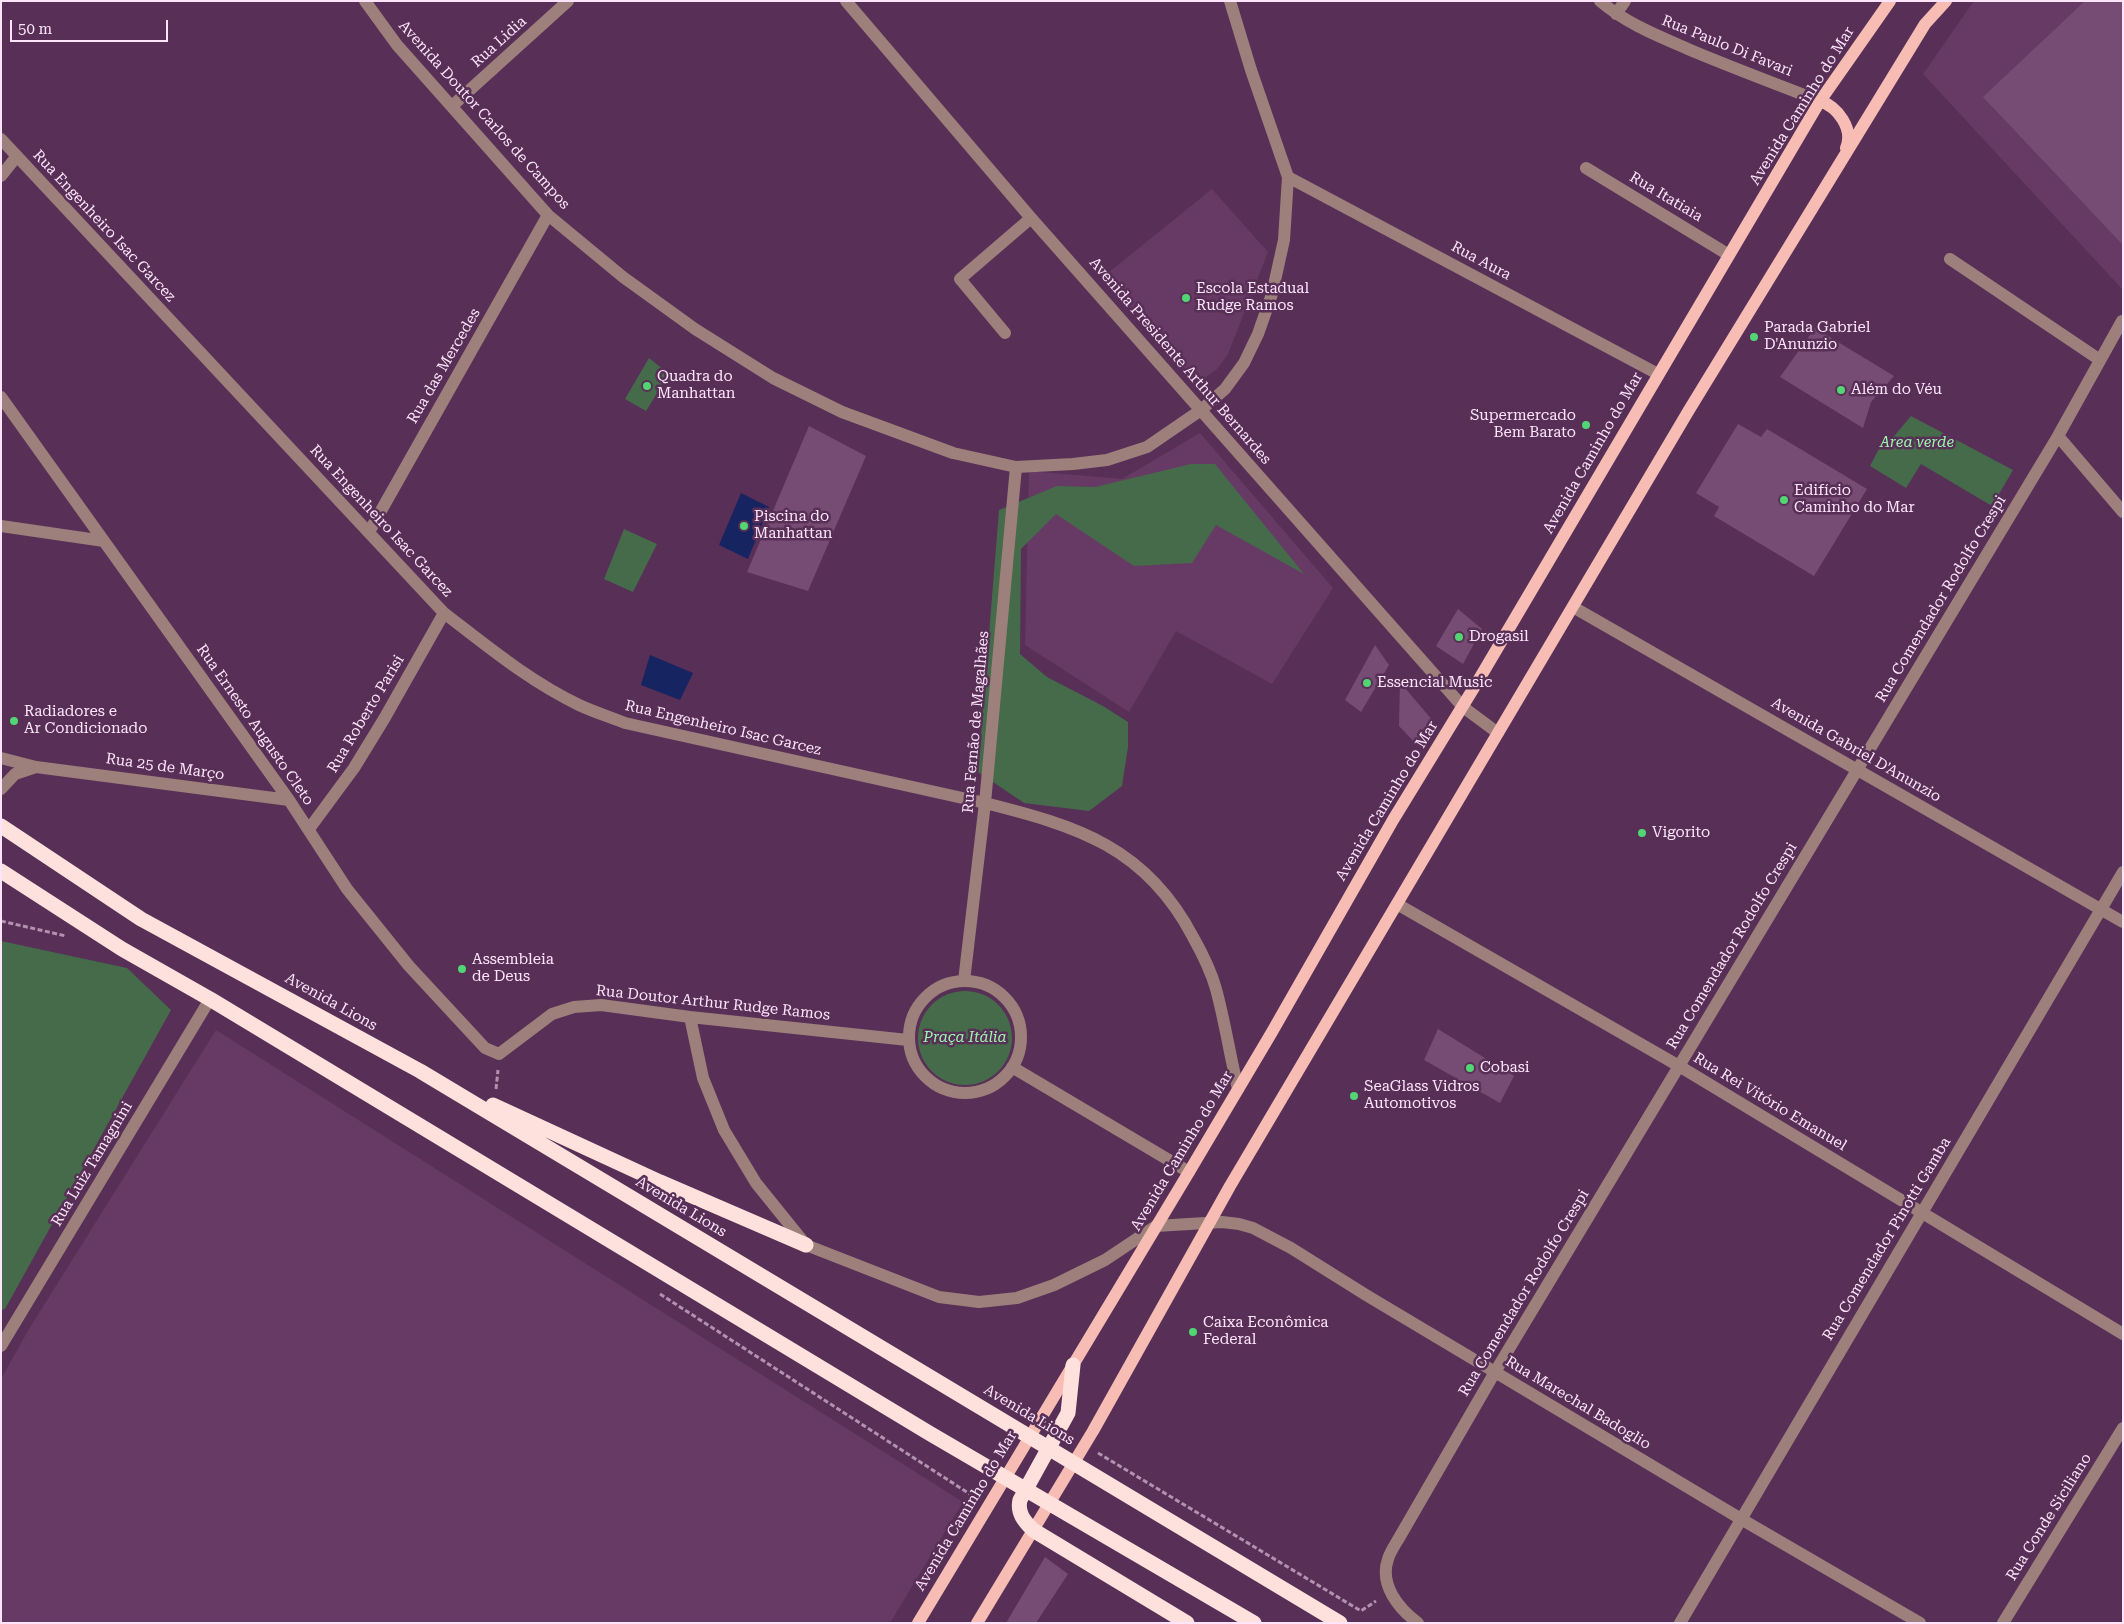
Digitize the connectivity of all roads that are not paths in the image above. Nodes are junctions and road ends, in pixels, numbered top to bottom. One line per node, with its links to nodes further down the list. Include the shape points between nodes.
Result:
1 (366, 1): 11 (street, Avenida Doutor Carlos de Campos, via 397,45)
2 (568, 1): 11 (street, Rua Lidia)
3 (846, 1): 19 (street, Avenida Presidente Arthur Bernardes)
4 (1230, 1): 17 (street)
5 (1600, 1): 9 (street, Rua Paulo Di Favari)
6 (1625, 1): 9 (street)
7 (1890, 1): 10 (main road, Avenida Caminho do Mar)
8 (1946, 1): 14 (main road, via 1925,24)
9 (1616, 14): 10 (street, Rua Paulo Di Favari, via 1660,37)
10 (1820, 101): 14 (main road, via 1834,109 1849,132); 20 (main road, Avenida Caminho do Mar)
11 (452, 106): 18 (street, Avenida Doutor Carlos de Campos)
12 (1, 139): 13 (street, Rua Engenheiro Isac Garcez)
13 (16, 156): 16 (street); 32 (street, Rua Engenheiro Isac Garcez)
14 (1841, 162): 34 (main road, via 1733,336)
15 (1586, 168): 20 (street, Rua Itatiaia)
16 (1, 176)
17 (1288, 178): 25 (street, Rua Aura); 27 (street, Avenida Doutor Carlos de Campos, via 1284,240 1272,294 1258,334 1225,389)
18 (548, 215): 29 (street, Avenida Doutor Carlos de Campos, via 622,277 695,329 773,378 842,412 903,436 953,453); 32 (street, Rua das Mercedes)
19 (1031, 218): 23 (street, via 960,279); 27 (street, Avenida Presidente Arthur Bernardes)
20 (1729, 255): 25 (main road, Avenida Caminho do Mar)
21 (1950, 258): 24 (street)
22 (2122, 321): 24 (street, Rua Comendador Rodolfo Crespi)
23 (1005, 333)
24 (2100, 360): 28 (street, Rua Comendador Rodolfo Crespi)
25 (1658, 374): 36 (main road, Avenida Caminho do Mar)
26 (1, 397): 33 (street, Rua Ernesto Augusto Cleto)
27 (1202, 410): 29 (street, Avenida Doutor Carlos de Campos, via 1147,448 1107,460); 36 (street, Avenida Presidente Arthur Bernardes)
28 (2058, 436): 30 (street); 40 (street, Rua Comendador Rodolfo Crespi)
29 (1016, 466): 43 (street, Rua Fernão de Magalhães)
30 (2123, 512)
31 (1, 526): 33 (street)
32 (368, 532): 35 (street, Rua Engenheiro Isac Garcez)
33 (104, 542): 42 (street, Rua Ernesto Augusto Cleto)
34 (1573, 607): 37 (main road); 40 (street, Avenida Gabriel D'Anunzio)
35 (444, 612): 43 (street, Rua Engenheiro Isac Garcez, via 538,683 580,706 625,723); 45 (street, Rua Roberto Parisi, via 354,768)
36 (1462, 707): 37 (street, Avenida Presidente Arthur Bernardes); 59 (main road, Avenida Caminho do Mar)
37 (1498, 733): 48 (main road)
38 (1, 758): 39 (street, Rua 25 de Março)
39 (36, 767): 41 (street, Rua 25 de Março, via 15,774); 42 (street, Rua 25 de Março)
40 (1857, 769): 49 (street, Avenida Gabriel D'Anunzio); 56 (street, Rua Comendador Rodolfo Crespi)
41 (1, 789)
42 (289, 800): 45 (street, Rua Ernesto Augusto Cleto)
43 (985, 803): 51 (street, Rua Fernão de Magalhães); 59 (street, Rua Engenheiro Isac Garcez, via 1085,833 1136,864 1159,886 1188,926 1202,953 1212,979)
44 (1, 826): 58 (highway, Avenida Lions, via 141,919)
45 (309, 829): 55 (street, Rua Ernesto Augusto Cleto, via 347,889 409,966 479,1044)
46 (1, 871): 52 (highway, via 122,949)
47 (2123, 872): 49 (street, Rua Comendador Pinotti Gamba)
48 (1397, 904): 56 (street, Rua Rei Vitório Emanuel); 62 (main road)
49 (2101, 909): 50 (street, Avenida Gabriel D'Anunzio); 61 (street, Rua Comendador Pinotti Gamba)
50 (2123, 922)
51 (964, 981): 54 (street, via 946,984 930,992 910,1022); 57 (street, via 981,983 1009,1003 1021,1034 1019,1052)
52 (210, 999): 66 (street, Rua Luiz Tamagnini); 75 (highway, via 929,1433)
53 (690, 1018): 54 (street, Rua Doutor Arthur Rudge Ramos); 55 (street, Rua Doutor Arthur Rudge Ramos, via 616,1006 574,1007 542,1020); 64 (street, via 703,1078 724,1130 756,1183)
54 (908, 1040): 57 (street, via 912,1057 921,1073 934,1085 951,1092 985,1090 1001,1080)
55 (499, 1054)
56 (1679, 1066): 61 (street, Rua Rei Vitório Emanuel); 68 (street, Rua Comendador Rodolfo Crespi)
57 (1012, 1067): 60 (street)
58 (420, 1070): 64 (highway); 76 (highway, Avenida Lions)
59 (1238, 1089): 60 (main road, Avenida Caminho do Mar)
60 (1189, 1172): 63 (main road, Avenida Caminho do Mar)
61 (1922, 1213): 65 (street, Rua Rei Vitório Emanuel); 70 (street, Rua Comendador Pinotti Gamba)
62 (1208, 1222): 63 (street, Rua Marechal Badoglio); 68 (street, Rua Marechal Badoglio, via 1239,1224 1266,1234); 71 (main road, via 1093,1431)
63 (1156, 1226): 64 (street, via 1073,1277 1034,1293 998,1302 939,1297); 67 (main road, Avenida Caminho do Mar)
64 (806, 1246)
65 (2123, 1334)
66 (2, 1341)
67 (1073, 1365): 71 (highway, via 1070,1403 1063,1424 1020,1500 1022,1518); 72 (main road, Avenida Caminho do Mar)
68 (1495, 1372): 70 (street, Rua Marechal Badoglio); 77 (street, Rua Comendador Rodolfo Crespi, via 1388,1559 1386,1568 1390,1591 1404,1612)
69 (2123, 1428): 80 (street, Rua Conde Siciliano)
70 (1741, 1519): 78 (street, Rua Comendador Pinotti Gamba); 79 (street, Rua Marechal Badoglio)
71 (1037, 1524): 73 (main road); 74 (highway)
72 (918, 1623)
73 (977, 1623)
74 (1187, 1623)
75 (1254, 1623)
76 (1340, 1623)
77 (1418, 1623)
78 (1680, 1623)
79 (1920, 1623)
80 (2003, 1623)

